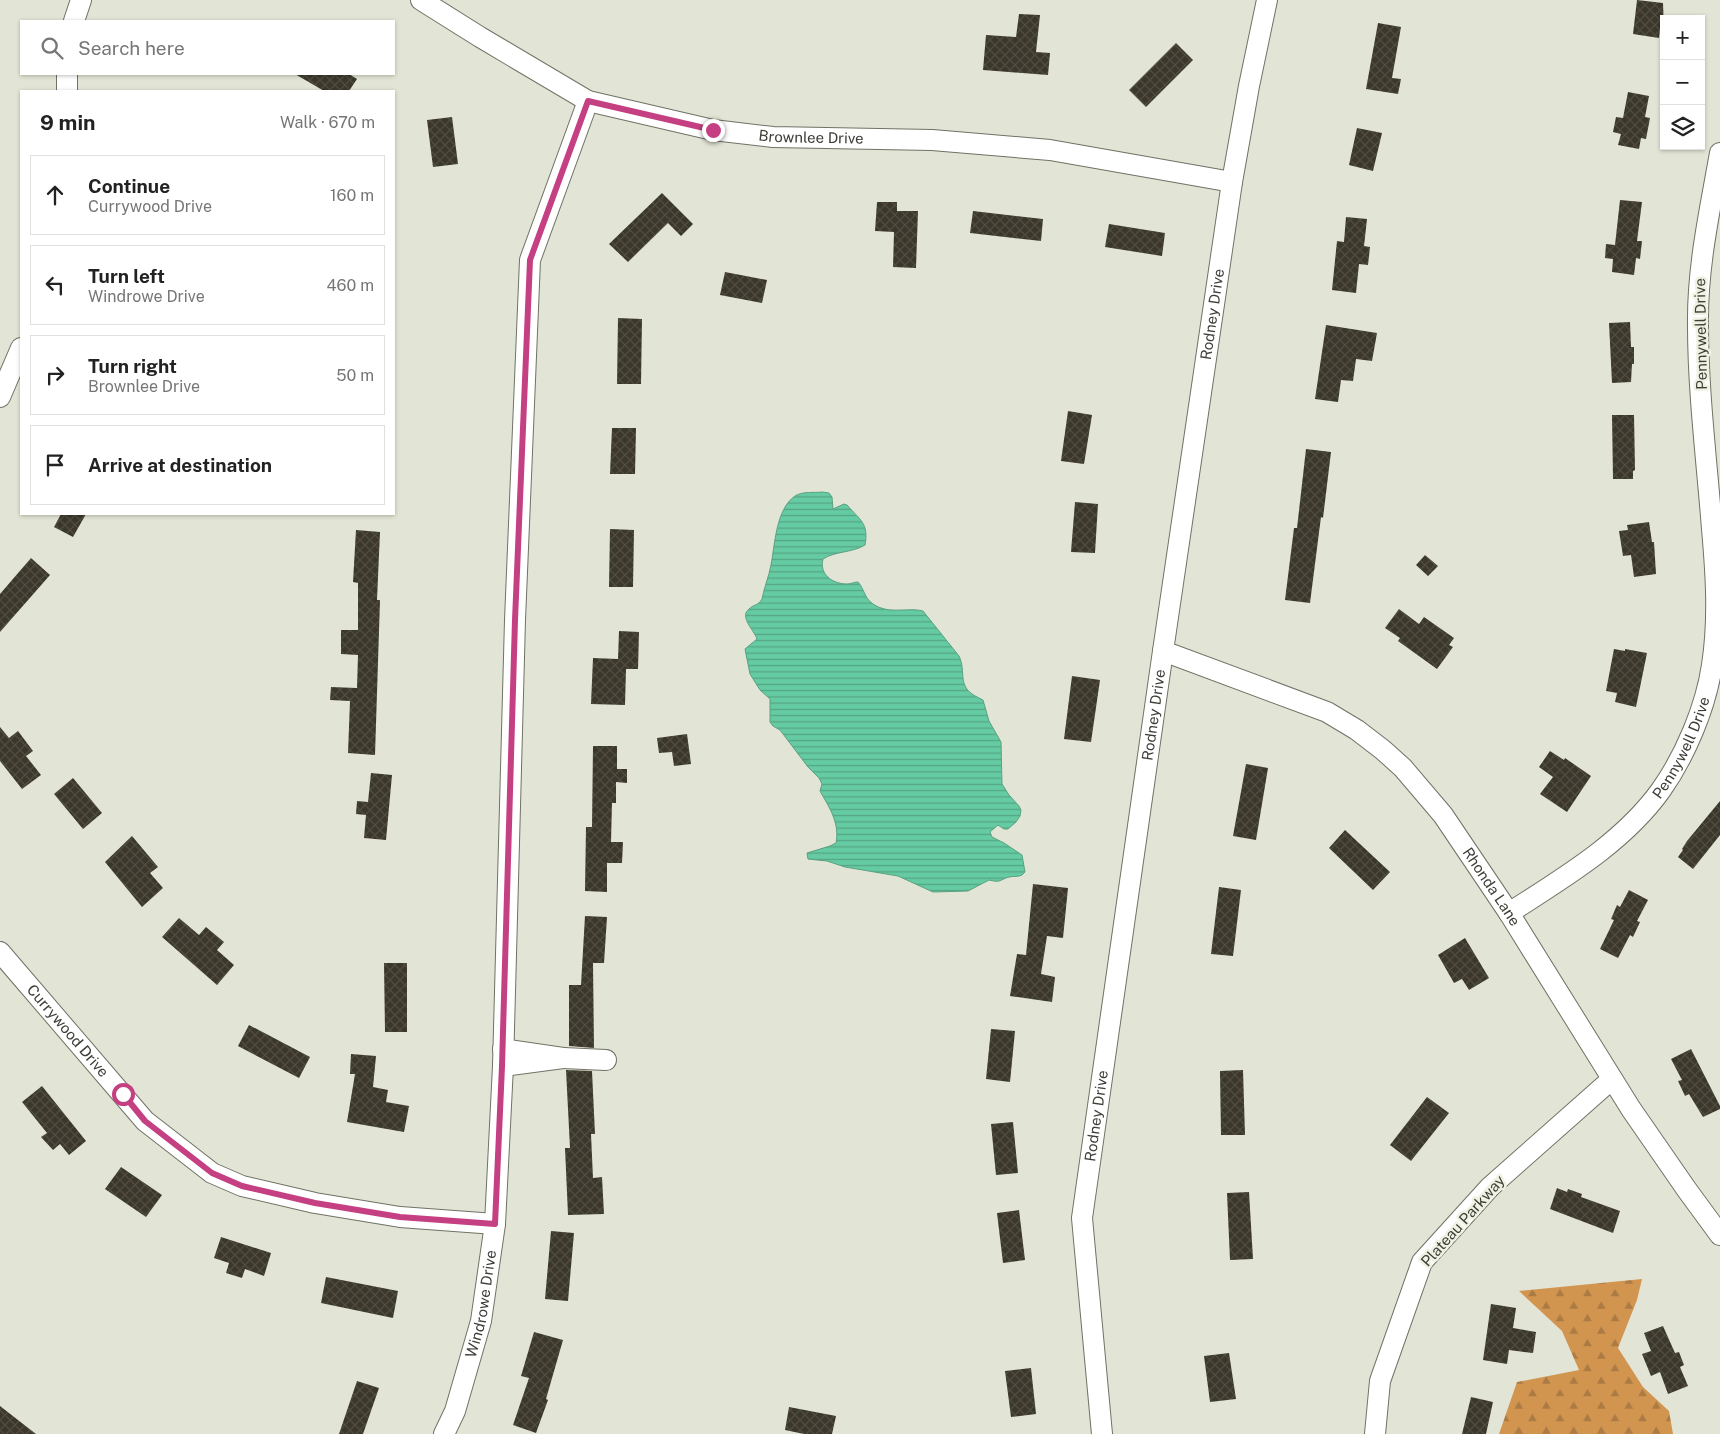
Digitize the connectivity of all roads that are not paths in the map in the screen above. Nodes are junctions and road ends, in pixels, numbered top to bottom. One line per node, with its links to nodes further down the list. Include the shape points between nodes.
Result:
1 (82, 0): 4 (street)
2 (421, 0): 7 (street, Brownlee Drive)
3 (1267, 0): 9 (street, Rodney Drive)
4 (74, 20)
5 (67, 75): 6 (street)
6 (67, 90)
7 (588, 101): 9 (street, Brownlee Drive, via 713,130 773,137 932,140 1050,150); 15 (street, Windrowe Drive, via 530,260 515,620)
8 (1720, 153): 13 (street, Pennywell Drive, via 1701,262 1698,300 1699,369 1716,597 1709,683 1681,756 1648,806 1629,826 1576,868)
9 (1232, 182): 12 (street, Rodney Drive)
10 (20, 350): 11 (street)
11 (0, 397)
12 (1163, 651): 13 (street, Rhonda Lane, via 1327,712 1364,735 1403,768 1443,815); 21 (street, Rodney Drive, via 1082,1218)
13 (1510, 912): 17 (street, Rhonda Lane)
14 (0, 952): 18 (street, Currywood Drive, via 145,1121 212,1173 242,1186 315,1203 400,1217)
15 (503, 1057): 16 (street); 18 (street, Windrowe Drive)
16 (606, 1060)
17 (1612, 1079): 19 (street, Rhonda Lane); 22 (street, Plateau Parkway, via 1490,1187 1422,1262 1380,1381)
18 (495, 1224): 20 (street, Windrowe Drive, via 481,1321 455,1410)
19 (1720, 1235)
20 (444, 1434)
21 (1102, 1434)
22 (1375, 1434)

